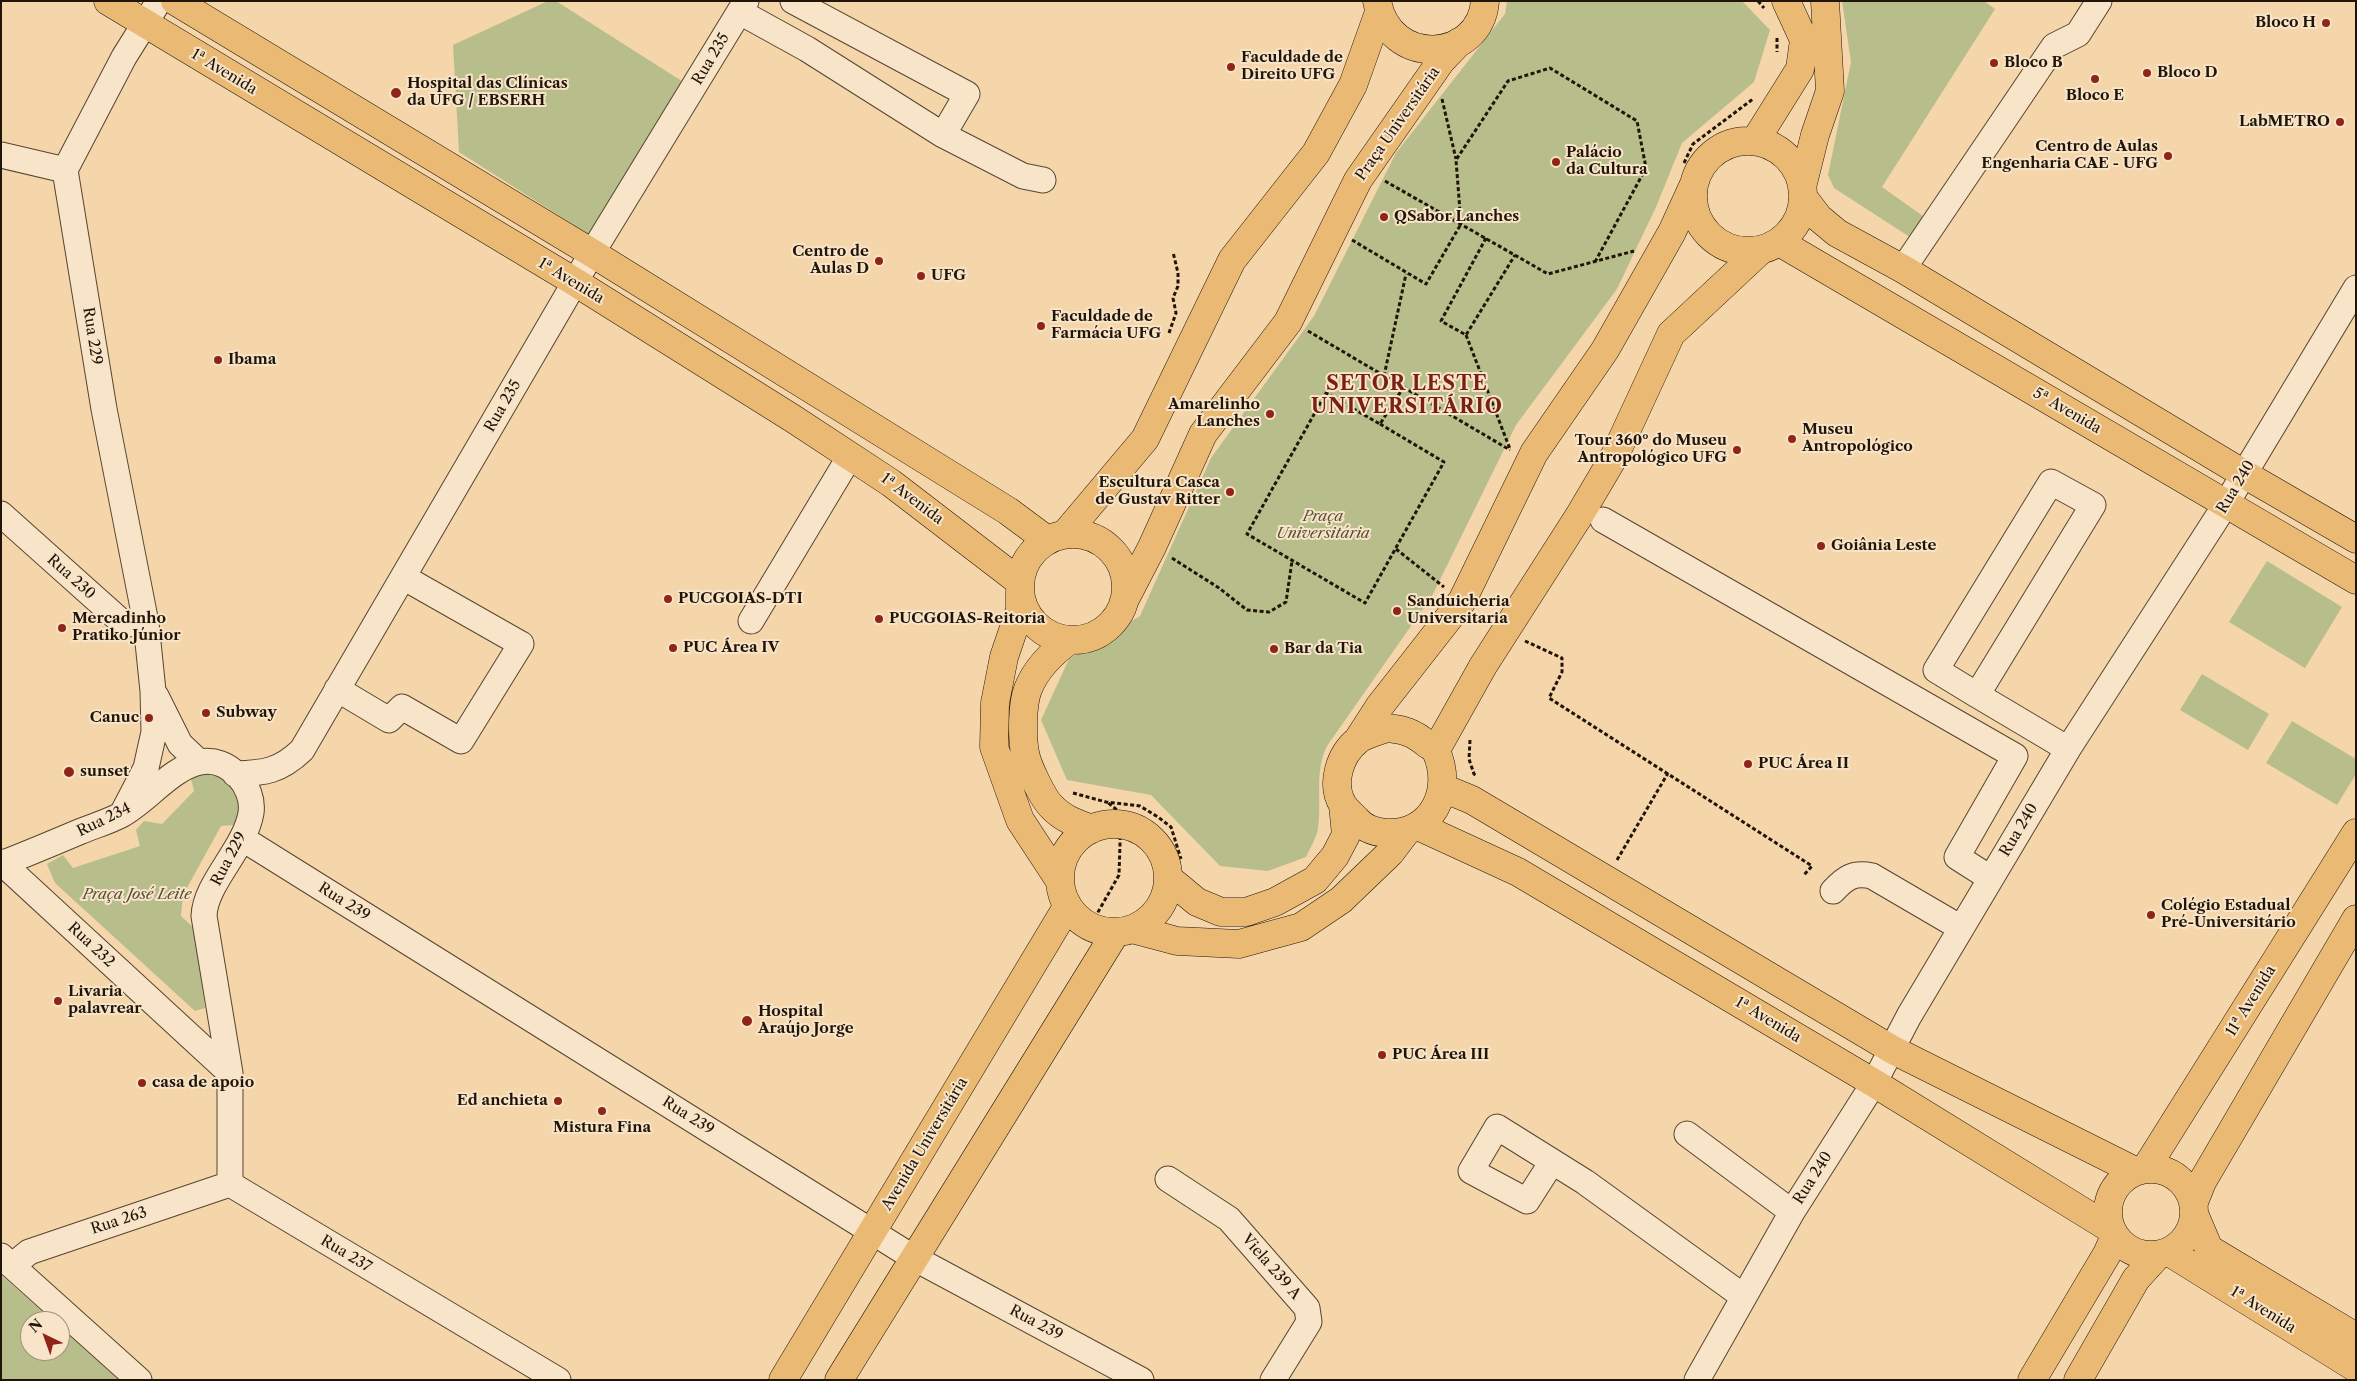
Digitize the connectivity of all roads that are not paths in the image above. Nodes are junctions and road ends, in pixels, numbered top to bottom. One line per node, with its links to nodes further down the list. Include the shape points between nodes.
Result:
1 (108, 1): 10 (main road, 1ª Avenida)
2 (175, 1): 22 (main road)
3 (793, 1): 11 (street)
4 (1485, 1): 12 (main road, Praça Universitária, via 1480,19)
5 (1825, 1): 20 (main road, via 1830,91 1815,135)
6 (2099, 1): 23 (street, via 2078,34 2054,46)
7 (1776, 6): 15 (main road, via 1804,40 1800,69)
8 (743, 7): 13 (street, via 776,34); 22 (street, Rua 235)
9 (1378, 7): 12 (main road, via 1386,27 1412,47 1428,50); 31 (main road, via 1353,85 1316,153 1232,260 1145,439)
10 (152, 13): 17 (street, via 124,57); 24 (main road, 1ª Avenida)
11 (822, 17): 13 (street); 14 (street, via 967,94)
12 (1459, 42): 36 (main road, Praça Universitária, via 1441,61 1358,180 1288,322 1203,434)
13 (807, 49): 14 (street)
14 (943, 134): 19 (street, via 1023,176)
15 (1755, 141): 18 (main road, via 1723,147); 20 (main road, via 1772,146 1787,157 1797,171)
16 (1, 155): 17 (street)
17 (65, 170): 38 (street, Rua 229, via 104,409)
18 (1687, 178): 21 (main road, via 1698,221 1709,236 1725,246 1747,252); 43 (main road, via 1672,232 1605,350 1534,453 1462,601 1379,706)
19 (1043, 180)
20 (1803, 192): 21 (main road, via 1798,218 1790,231); 23 (main road, via 1819,218 1837,233)
21 (1770, 246): 28 (main road, 5ª Avenida); 45 (main road, via 1671,334 1611,462 1483,666)
22 (592, 253): 24 (street, Rua 235); 31 (main road, via 1008,511)
23 (1903, 269): 27 (main road)
24 (575, 282): 26 (main road, 1ª Avenida); 33 (street, Rua 235)
25 (2356, 288): 27 (street, Rua 240)
26 (850, 456): 35 (main road, 1ª Avenida, via 891,482); 37 (street)
27 (2244, 474): 28 (street, Rua 240); 32 (main road)
28 (2226, 504): 34 (main road, 5ª Avenida); 44 (street, Rua 240)
29 (1, 514): 38 (street, Rua 230, via 124,624)
30 (1603, 520): 58 (street, via 2016,756 1957,857)
31 (1056, 537): 35 (main road, via 1034,551 1024,565); 36 (main road, via 1083,534 1100,540 1113,551 1122,566 1126,584)
32 (2356, 538)
33 (403, 577): 40 (street, Rua 235); 40 (street, via 521,644 461,741 402,707 388,720)
34 (2356, 580)
35 (1020, 582): 39 (main road, via 1021,600 1039,628 1053,636); 59 (main road, via 1020,610 1004,657 995,703 994,747 1020,820)
36 (1125, 610): 39 (main road, Praça Universitária, via 1104,630)
37 (751, 621)
38 (146, 623): 41 (street, Rua 229)
39 (1080, 640): 51 (main road, via 1052,654 1028,688 1024,707 1025,754 1046,801 1053,809 1074,823)
40 (337, 690): 47 (street, Rua 235, via 302,750 288,764 276,769)
41 (153, 691): 46 (street, Rua 229, via 180,744); 50 (street, Rua 229, via 154,732 146,768)
42 (1977, 695): 42 (street, via 1936,670 2051,482 2093,505); 44 (street)
43 (1359, 738): 45 (main road, via 1386,728 1401,729 1415,734); 49 (main road, via 1346,753 1338,772)
44 (2068, 749): 58 (street, Rua 240)
45 (1436, 750): 48 (main road, via 1442,769)
46 (198, 762): 47 (street, Rua 229, via 215,761); 50 (street, Rua 234, via 176,774)
47 (235, 774): 54 (street, Rua 229, via 243,780 251,797 251,814)
48 (1442, 788): 52 (main road, via 1438,803 1429,816); 55 (main road, via 1472,800)
49 (1343, 805): 52 (main road, via 1360,824 1378,832); 57 (main road, via 1346,834 1335,856 1315,880 1275,902 1246,912 1221,912 1197,902)
50 (122, 814): 56 (street, Rua 234)
51 (1092, 829): 57 (main road, via 1110,824 1144,833); 59 (main road, via 1068,850)
52 (1412, 829): 60 (main road, 1ª Avenida, via 1518,872); 65 (main road, via 1341,900 1301,927 1239,944 1177,940)
53 (2356, 833): 73 (main road, 11ª Avenida)
54 (242, 839): 66 (street, Rua 229, via 205,907); 78 (street, Rua 239)
55 (1555, 850): 60 (main road); 68 (main road)
56 (2, 863): 67 (street, Rua 232)
57 (1175, 870): 65 (main road, via 1158,910 1146,922)
58 (1990, 878): 64 (street, Rua 240)
59 (1060, 881): 62 (main road)
60 (1536, 884): 70 (main road, 1ª Avenida)
61 (1833, 892): 64 (street, via 1846,877 1872,876)
62 (1067, 907): 65 (main road, via 1085,934); 78 (main road, Avenida Universitária)
63 (2356, 919): 76 (main road, via 2202,1182)
64 (1961, 928): 68 (street, Rua 240, via 1909,1016)
65 (1124, 931): 81 (main road)
66 (220, 1011): 67 (street, via 211,1018); 69 (street, Rua 229)
67 (181, 1029): 69 (street, Rua 232)
68 (1893, 1050): 70 (street, Rua 240); 73 (main road)
69 (230, 1073): 75 (street)
70 (1874, 1083): 77 (street, Rua 240); 79 (main road, 1ª Avenida)
71 (1687, 1134): 77 (street)
72 (1552, 1162): 83 (street, via 1585,1182)
73 (2140, 1170): 76 (main road, via 2162,1170 2173,1174 2190,1191); 79 (main road, via 2115,1188 2109,1201 2108,1215)
74 (1168, 1179): 91 (street, Viela 239 A, via 1229,1219 1308,1308 1309,1322)
75 (230, 1184): 82 (street, Rua 263); 87 (street, Rua 237)
76 (2194, 1209): 80 (main road, via 2187,1237); 84 (main road, 1ª Avenida, via 2209,1249)
77 (1792, 1212): 83 (street, Rua 240)
78 (873, 1231): 81 (street, Rua 239); 88 (main road, Avenida Universitária)
79 (2113, 1232): 80 (main road, via 2126,1248 2135,1253); 93 (main road, via 2107,1254)
80 (2163, 1254): 85 (main road, 1ª Avenida); 94 (main road, via 2136,1279)
81 (914, 1258): 89 (main road); 90 (street, Rua 239)
82 (7, 1261): 86 (street)
83 (1744, 1297): 92 (street, Rua 240)
84 (2356, 1338)
85 (2356, 1368)
86 (139, 1380)
87 (558, 1380)
88 (783, 1380)
89 (840, 1380)
90 (1142, 1380)
91 (1273, 1380)
92 (1697, 1380)
93 (2032, 1380)
94 (2078, 1380)

